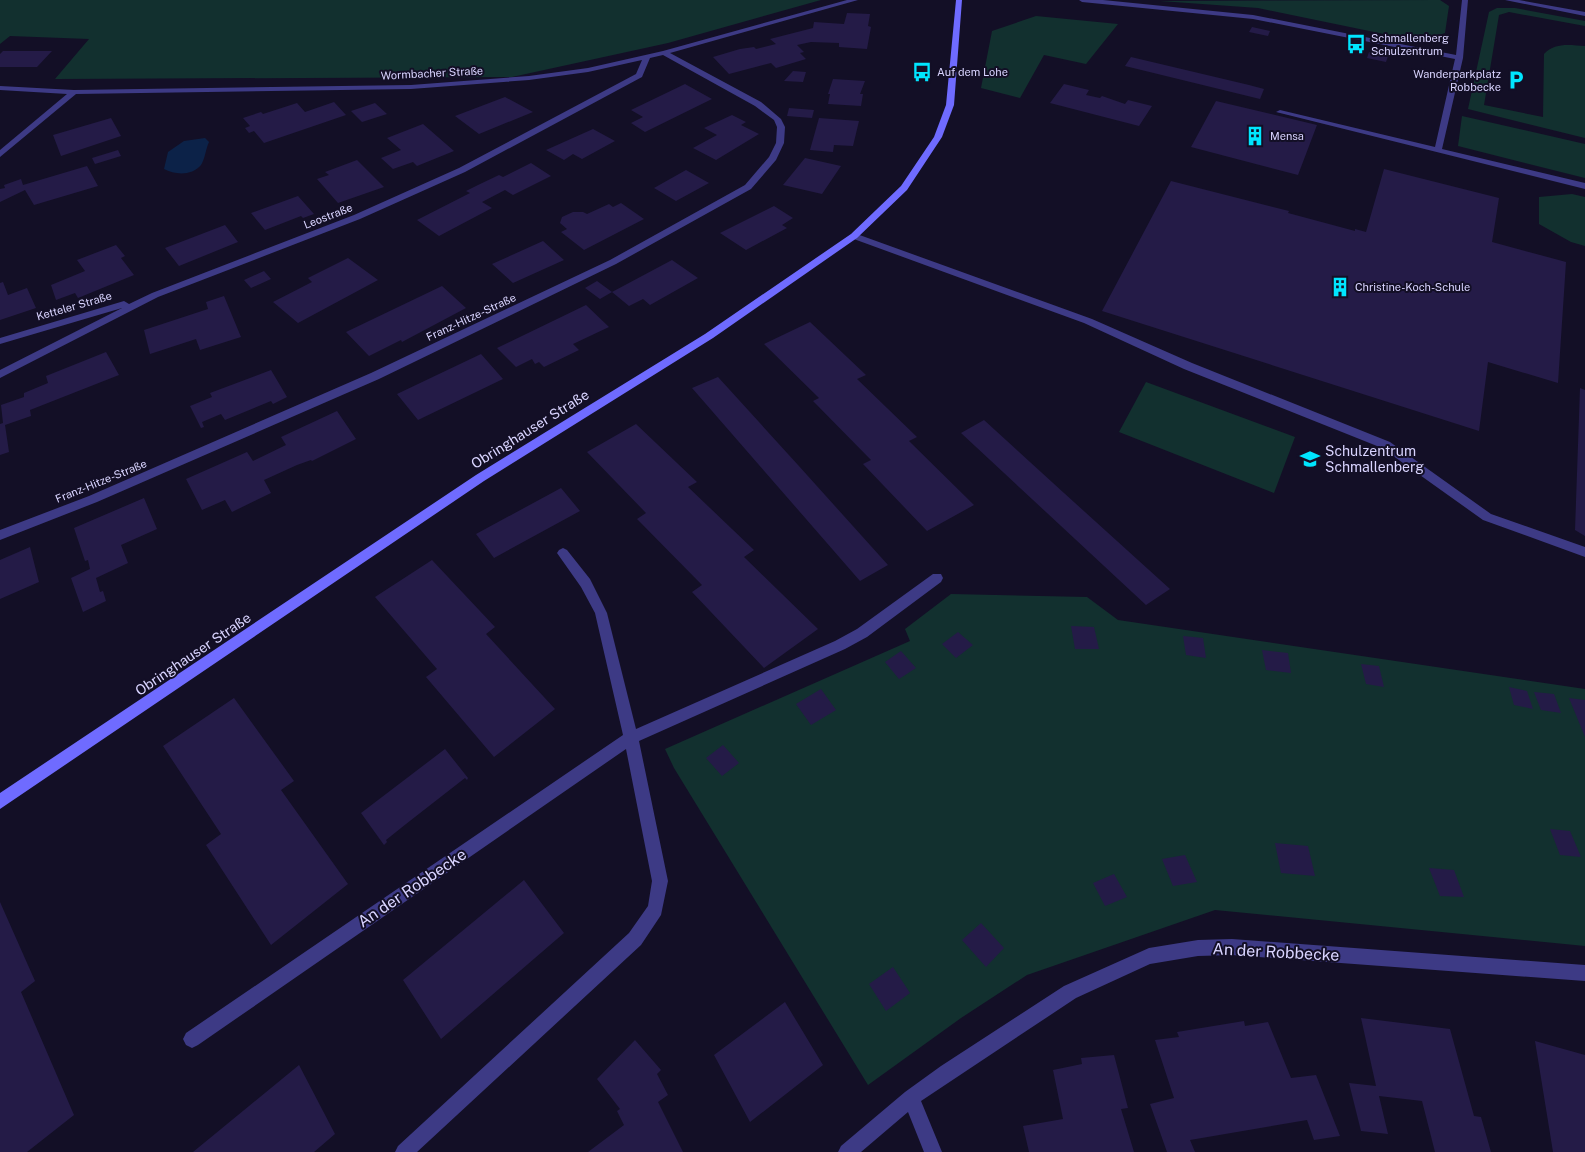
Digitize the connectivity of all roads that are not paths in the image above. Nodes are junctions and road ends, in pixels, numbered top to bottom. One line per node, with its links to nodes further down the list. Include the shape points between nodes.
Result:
1 (855, 0): 7 (street, Wormbacher Straße)
2 (959, 0): 16 (street, Obringhauser Straße, via 950,105 938,136 904,188)
3 (1082, 0): 9 (street, via 1270,20)
4 (1466, 0): 9 (street)
5 (1508, 0): 6 (street)
6 (1585, 14)
7 (664, 52): 8 (street, Wormbacher Straße); 20 (street, Franz-Hitze-Straße, via 758,104 777,119 781,127 780,143 773,158 748,187 613,262 375,376 93,499)
8 (647, 56): 11 (street, Wormbacher Straße, via 558,75 462,84); 17 (street, Leostraße, via 639,75 462,170 357,217)
9 (1459, 58): 13 (street)
10 (0, 88): 11 (street, Wormbacher Straße)
11 (74, 92): 14 (street)
12 (1280, 112): 13 (street)
13 (1438, 150): 15 (street)
14 (0, 154)
15 (1585, 186)
16 (854, 236): 21 (street, via 1088,321 1188,366 1386,445 1487,517); 25 (street, Obringhauser Straße, via 709,336 480,478)
17 (156, 295): 18 (street, Ketteler Straße); 19 (street, Leostraße)
18 (0, 341)
19 (0, 374)
20 (0, 535)
21 (1585, 552)
22 (563, 553): 24 (street, via 586,583 602,614)
23 (937, 578): 24 (street, An der Robbecke, via 862,634)
24 (631, 738): 27 (street, An der Robbecke); 29 (street, via 660,881 655,909 634,939)
25 (0, 802)
26 (1585, 973): 28 (street, An der Robbecke, via 1232,947 1198,948 1149,956 1070,992)
27 (192, 1039)
28 (911, 1098): 30 (street, An der Robbecke); 31 (street)
29 (404, 1152)
30 (847, 1152)
31 (933, 1152)

